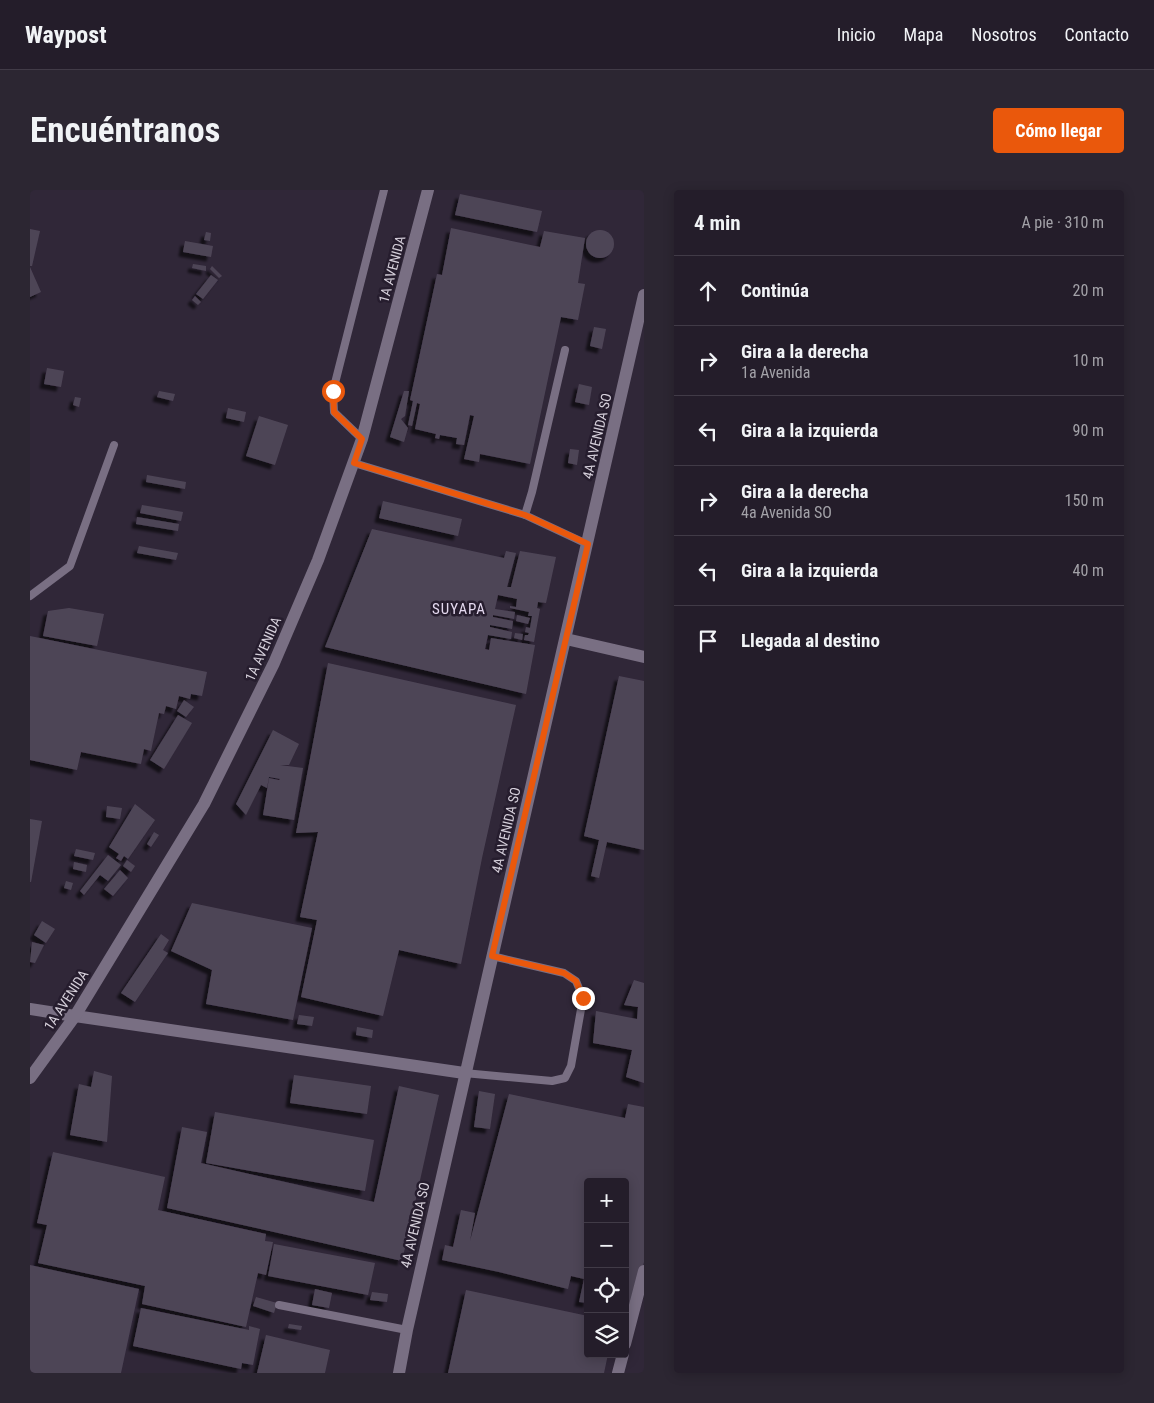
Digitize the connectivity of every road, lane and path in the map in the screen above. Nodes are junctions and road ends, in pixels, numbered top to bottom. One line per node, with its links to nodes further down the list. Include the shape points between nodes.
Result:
1 (384, 190): 5 (lane, via 333,391 334,412)
2 (428, 190): 5 (street, 1A AVENIDA)
3 (644, 295): 9 (street, 4A AVENIDA SO)
4 (565, 350): 8 (lane)
5 (362, 439): 7 (street, 1A AVENIDA)
6 (114, 446): 10 (lane, via 70,566)
7 (354, 463): 8 (lane); 15 (street, 1A AVENIDA, via 318,560 274,663 204,804)
8 (525, 515): 9 (lane)
9 (588, 544): 11 (street, 4A AVENIDA SO)
10 (30, 596)
11 (566, 639): 12 (street); 13 (street, 4A AVENIDA SO)
12 (644, 657)
13 (492, 956): 16 (street, 4A AVENIDA SO); 16 (lane, via 564,973 576,981 583,998 571,1066 565,1078 552,1081)
14 (30, 1009): 15 (street)
15 (75, 1016): 16 (street); 17 (street, 1A AVENIDA)
16 (464, 1073): 21 (street, 4A AVENIDA SO)
17 (30, 1078)
18 (644, 1271): 20 (street)
19 (279, 1305): 21 (lane)
20 (629, 1329)
21 (407, 1330): 23 (street, 4A AVENIDA SO)
22 (622, 1358): 24 (street)
23 (399, 1373)
24 (618, 1373)

